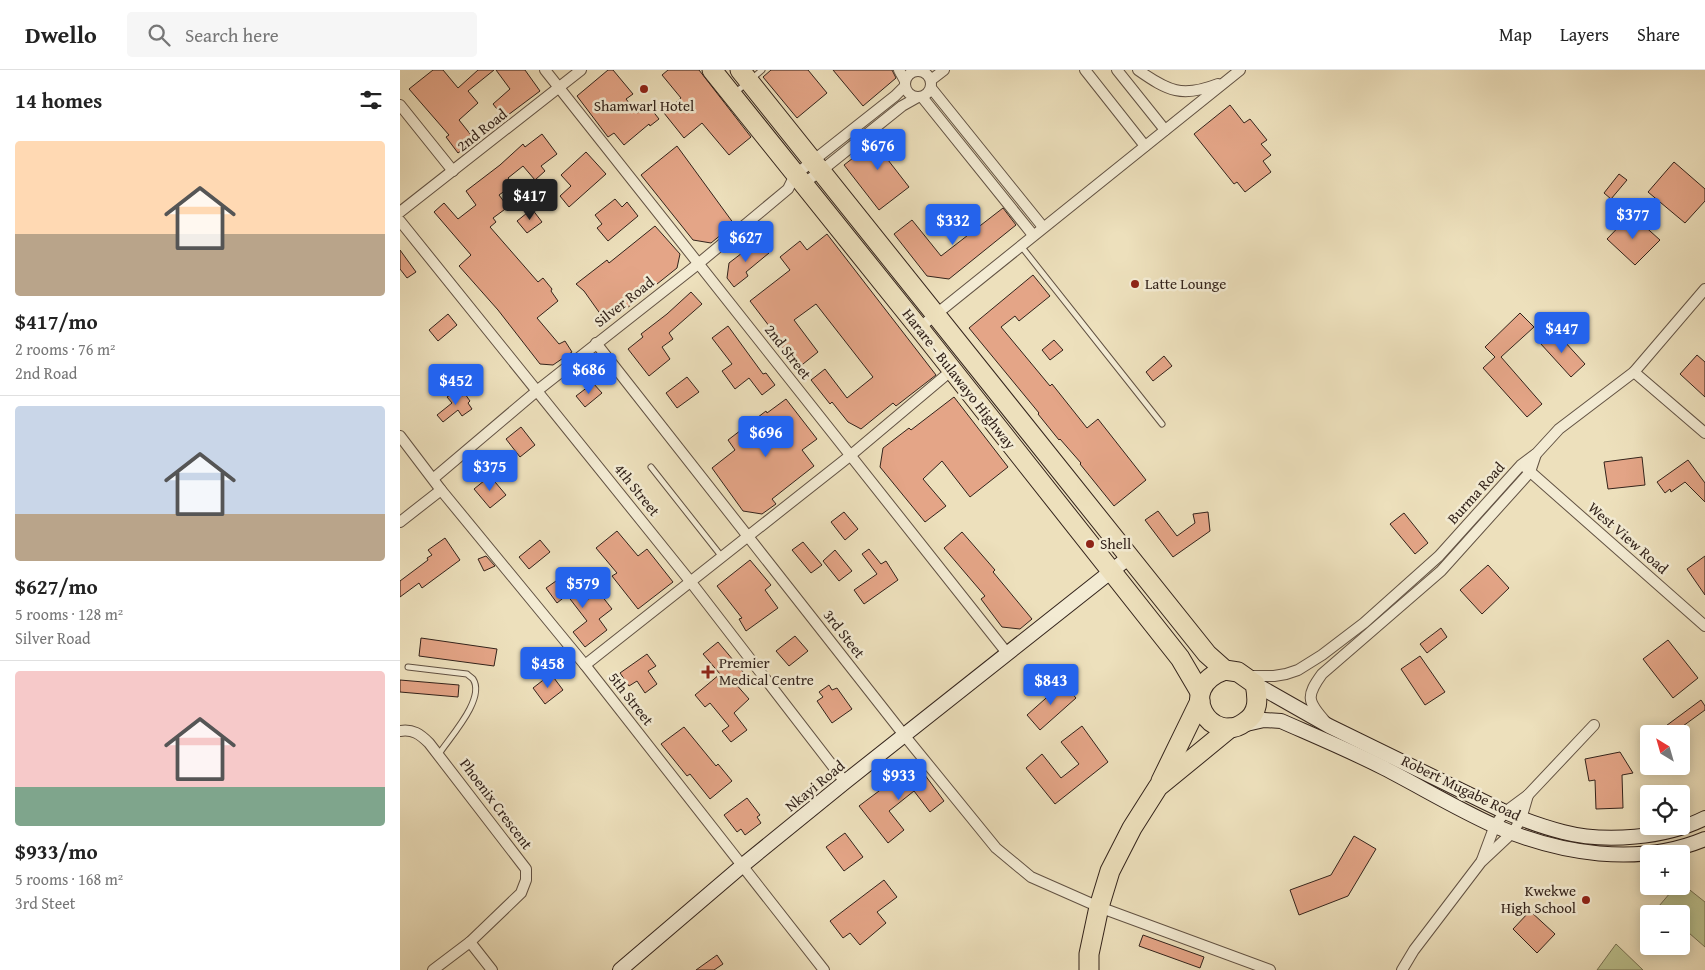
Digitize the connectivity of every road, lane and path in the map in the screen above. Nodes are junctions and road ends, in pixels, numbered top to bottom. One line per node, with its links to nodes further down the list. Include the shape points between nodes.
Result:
1 (545, 70): 14 (street, 2nd Street)
2 (581, 70): 14 (street, 2nd Road)
3 (712, 70): 15 (highway, Harare - Bulawayo Highway)
4 (899, 70): 13 (street)
5 (944, 70): 11 (street)
6 (1085, 70): 19 (street)
7 (1117, 70): 18 (street)
8 (1138, 70): 12 (street, via 1173,91 1206,89)
9 (1240, 70): 12 (street)
10 (750, 74): 15 (lane); 20 (highway, Harare - Bulawayo Highway)
11 (925, 75): 13 (street, via 910,74); 16 (street, via 926,95); 26 (street)
12 (1226, 81): 18 (street)
13 (905, 84): 16 (street, via 909,94); 20 (street)
14 (560, 88): 21 (street, 2nd Road); 30 (street, 2nd Street)
15 (732, 95): 22 (highway, Harare - Bulawayo Highway)
16 (920, 97): 20 (street, via 902,106); 27 (street)
17 (400, 105): 21 (street)
18 (1165, 130): 19 (street)
19 (1145, 146): 26 (street)
20 (817, 166): 22 (street, Silver Road); 25 (highway, Harare - Bulawayo Highway)
21 (453, 171): 23 (street, 2nd Road)
22 (795, 183): 28 (highway, Harare - Bulawayo Highway); 30 (street, Silver Road)
23 (400, 212)
24 (400, 220): 37 (street, 4th Street)
25 (866, 227): 28 (highway); 32 (highway, Harare - Bulawayo Highway)
26 (1043, 227): 27 (street)
27 (1034, 235): 29 (street)
28 (849, 241): 33 (highway, Harare - Bulawayo Highway)
29 (1020, 245): 32 (street); 38 (lane)
30 (698, 264): 34 (street, Silver Road); 42 (street, 2nd Street)
31 (1705, 289): 36 (street, Burma Road)
32 (936, 314): 33 (street); 46 (highway, Harare - Bulawayo Highway)
33 (919, 328): 35 (highway, Harare - Bulawayo Highway)
34 (596, 343): 37 (street, Silver Road); 52 (street, 3rd Steet)
35 (952, 370): 42 (street); 48 (highway, Harare - Bulawayo Highway)
36 (1634, 372): 39 (street); 41 (street, Burma Road, via 1559,429)
37 (538, 390): 47 (street, Silver Road); 57 (street, 4th Street)
38 (1162, 424)
39 (1705, 433)
40 (400, 436): 47 (street, 5th Street)
41 (1537, 453): 43 (street, Burma Road); 45 (street)
42 (851, 455): 52 (street); 59 (street, 2nd Street)
43 (1522, 464): 45 (street, West View Road); 63 (street, Burma Road, via 1439,556 1364,622 1298,670)
44 (650, 466): 54 (lane)
45 (1530, 472): 58 (street, West View Road); 66 (street, via 1428,584 1322,674 1310,697)
46 (1062, 474): 48 (highway); 51 (highway, Harare - Bulawayo Highway)
47 (434, 478): 49 (street, 5th Street)
48 (1045, 487): 53 (highway, Harare - Bulawayo Highway)
49 (441, 490): 50 (street); 60 (street, 5th Street)
50 (400, 522)
51 (1102, 525): 53 (highway); 55 (highway, Harare - Bulawayo Highway)
52 (749, 537): 54 (street); 69 (street, 3rd Steet)
53 (1086, 538): 56 (highway, Harare - Bulawayo Highway)
54 (722, 557): 57 (street)
55 (1128, 558): 56 (main road, Nkayi Road); 62 (highway, Harare - Bulawayo Highway, via 1207,654)
56 (1111, 570): 59 (main road, Nkayi Road); 64 (highway, Harare - Bulawayo Highway, via 1180,658)
57 (690, 581): 60 (street); 71 (street, 4th Street)
58 (1705, 626)
59 (1007, 653): 69 (main road, Nkayi Road)
60 (585, 665): 81 (street, 5th Street)
61 (408, 667): 70 (lane, via 467,674 474,681 470,710)
62 (1225, 670): 63 (highway, Harare - Bulawayo Highway, via 1238,672); 64 (highway, via 1206,682)
63 (1250, 680): 66 (main road, Robert Mugabe Road); 67 (highway, via 1258,698 1256,709 1250,719)
64 (1200, 697): 67 (highway, Harare - Bulawayo Highway, via 1202,712 1209,721 1219,727); 72 (highway)
65 (1594, 725): 73 (street)
66 (1329, 726): 74 (main road, Robert Mugabe Road)
67 (1235, 727): 72 (highway); 77 (main road, Robert Mugabe Road, via 1264,720 1281,721 1382,767)
68 (400, 731): 70 (street, Phoenix Crescent, via 418,733)
69 (904, 735): 71 (main road, Nkayi Road); 82 (street, 3rd Steet, via 996,848 1031,877)
70 (439, 754): 83 (street, Phoenix Crescent, via 526,868 521,893)
71 (845, 782): 81 (main road, Nkayi Road)
72 (1158, 787): 82 (highway, via 1110,871)
73 (1528, 795): 74 (street); 76 (street)
74 (1505, 812): 76 (main road, Robert Mugabe Road); 77 (street)
75 (1705, 818): 76 (main road, Robert Mugabe Road, via 1684,827 1641,836 1595,837 1563,832)
76 (1521, 819): 78 (street)
77 (1495, 825): 78 (main road, Robert Mugabe Road); 80 (street)
78 (1513, 832): 79 (main road, Robert Mugabe Road, via 1574,850 1627,855 1678,848); 80 (street)
79 (1705, 839)
80 (1481, 862): 84 (street)
81 (743, 865): 87 (main road, Nkayi Road); 88 (street, 5th Street)
82 (1098, 907): 89 (highway); 90 (street, 3rd Steet)
83 (470, 942): 85 (street, Phoenix Crescent); 86 (street)
84 (1414, 950): 91 (street); 92 (street)
85 (433, 970)
86 (492, 970)
87 (621, 970)
88 (824, 970)
89 (1089, 970)
90 (1270, 970)
91 (1393, 970)
92 (1402, 970)

